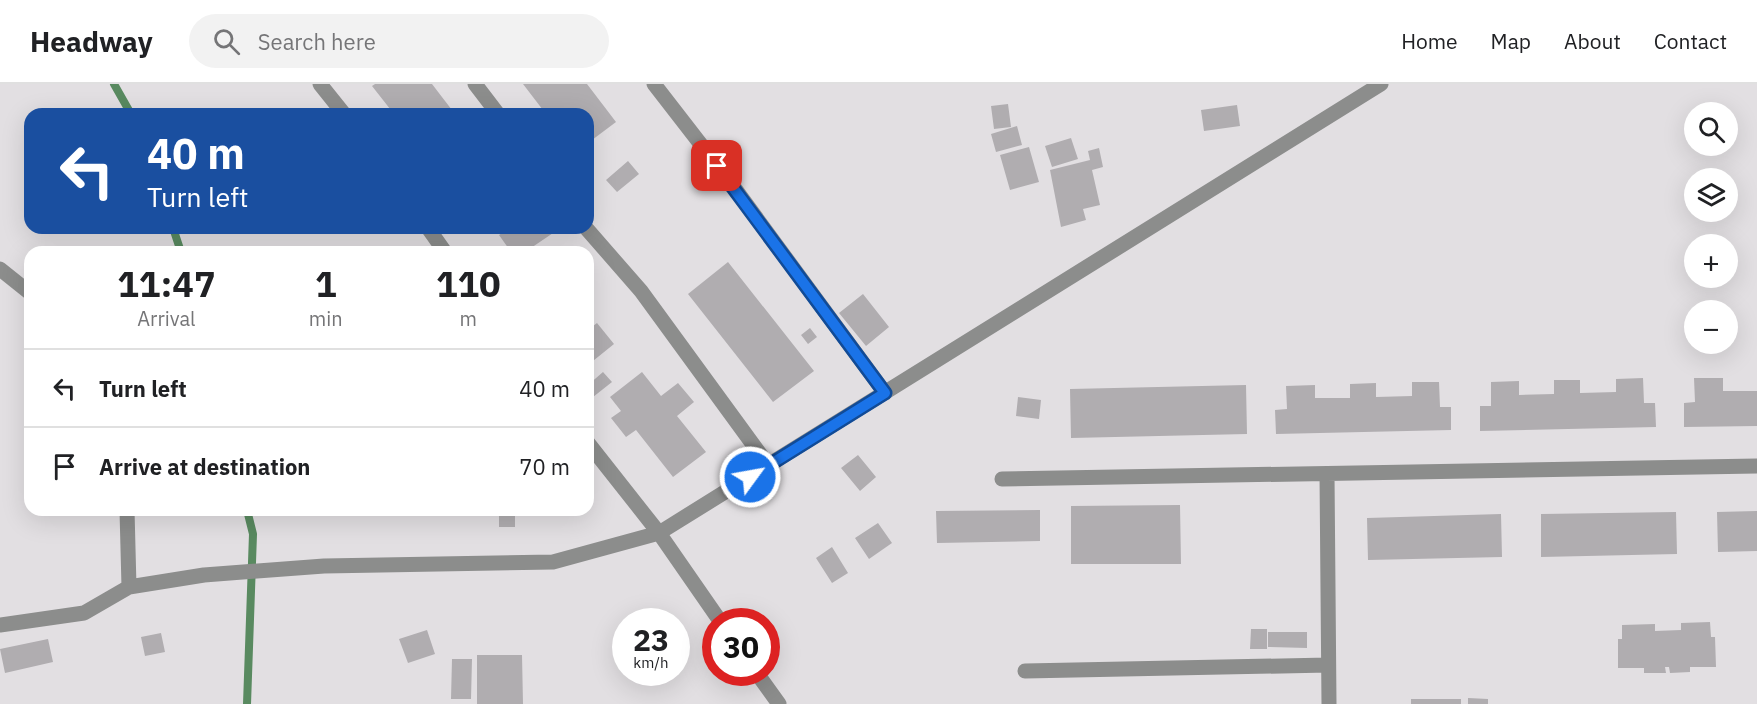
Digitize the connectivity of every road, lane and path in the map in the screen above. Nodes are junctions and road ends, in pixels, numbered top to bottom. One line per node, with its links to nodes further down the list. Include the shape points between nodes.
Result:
1 (320, 84): 5 (street)
2 (475, 84): 6 (street)
3 (654, 84): 10 (street)
4 (1381, 84): 10 (street)
5 (339, 108)
6 (493, 108)
7 (591, 234): 12 (street, via 641,291)
8 (0, 269): 9 (street)
9 (24, 288)
10 (885, 393): 12 (street)
11 (594, 451): 17 (street)
12 (768, 465): 17 (street)
13 (1757, 466): 14 (street)
14 (1328, 474): 15 (street); 21 (street)
15 (1002, 479)
16 (127, 516): 18 (street)
17 (658, 533): 18 (street, via 554,562 324,566 204,575); 19 (street)
18 (129, 587): 20 (street, via 84,613)
19 (711, 608)
20 (0, 625)
21 (1328, 665): 22 (street); 25 (street)
22 (1025, 671)
23 (766, 686): 24 (street)
24 (779, 704)
25 (1329, 704)

